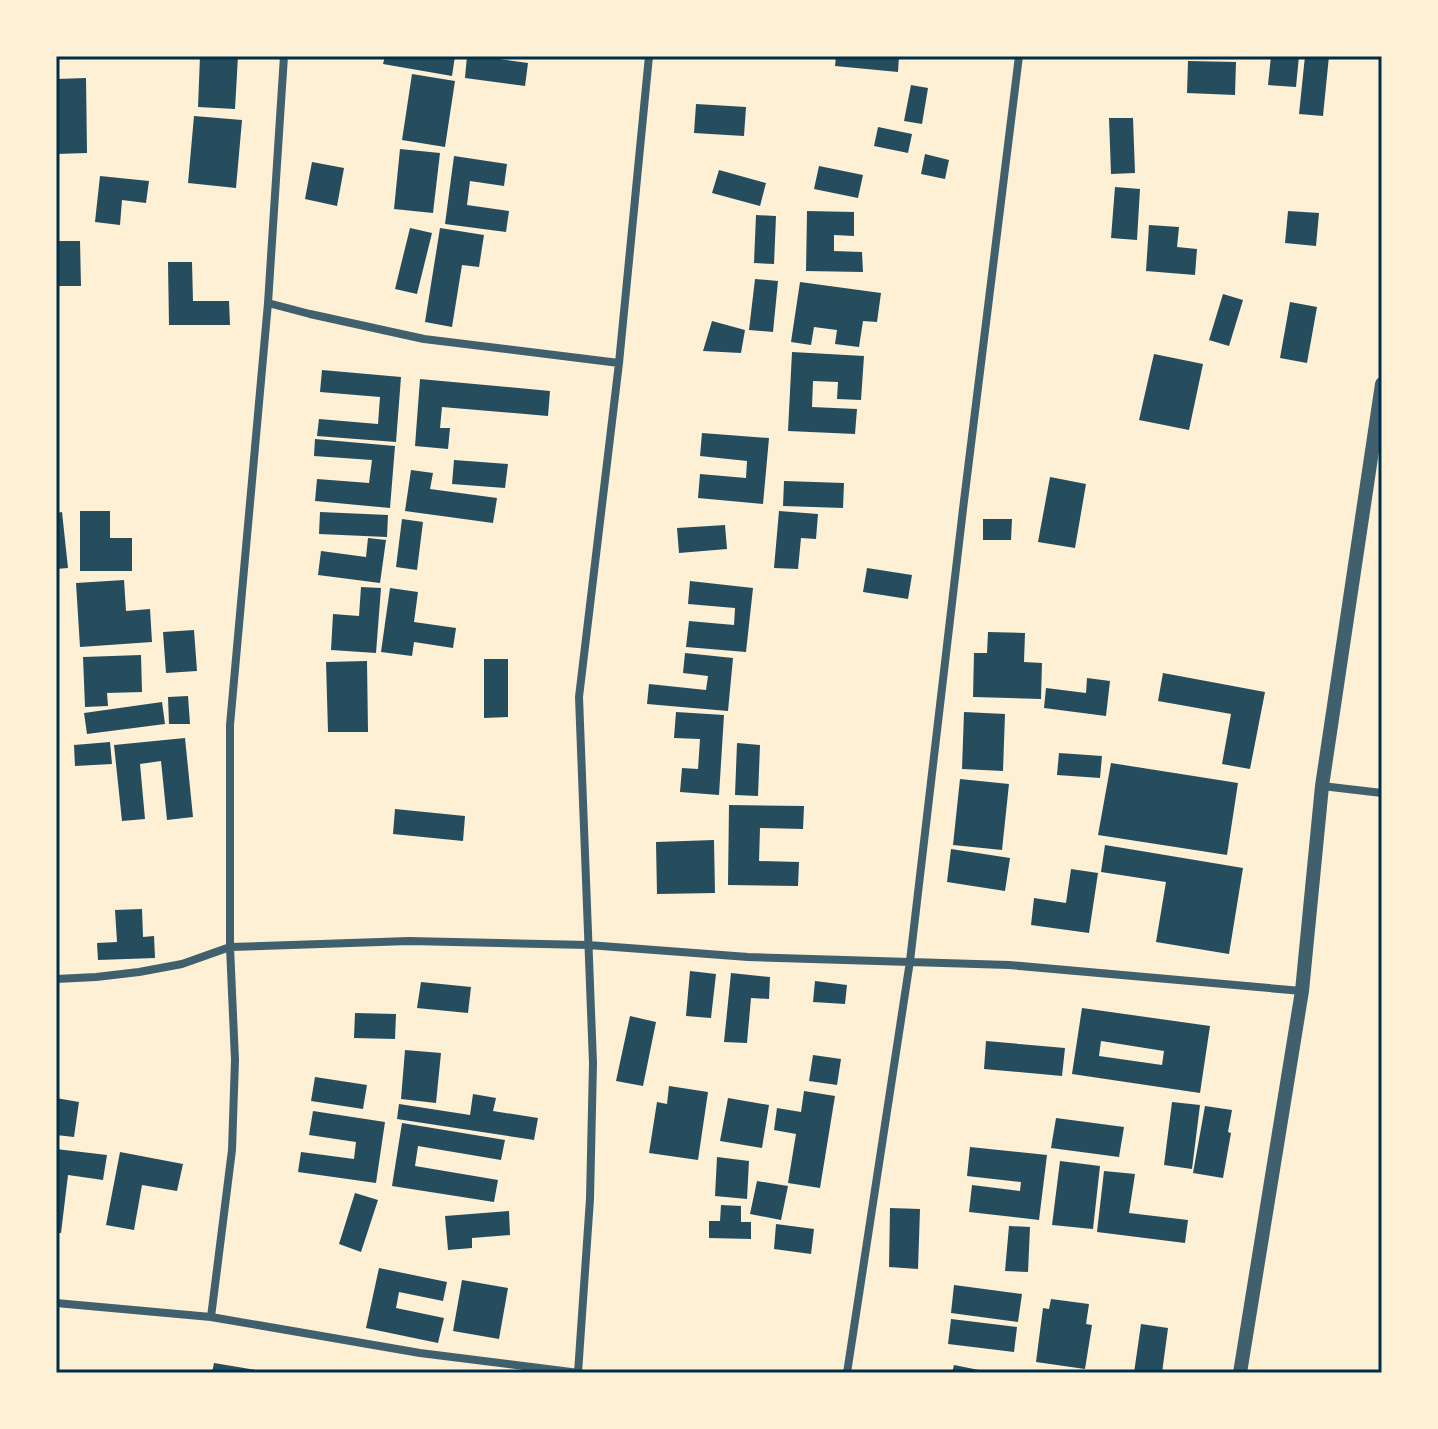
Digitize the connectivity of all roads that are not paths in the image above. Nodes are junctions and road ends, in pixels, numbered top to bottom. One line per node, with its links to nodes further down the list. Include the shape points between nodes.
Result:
1 (284, 56): 4 (street)
2 (649, 56): 5 (street)
3 (1019, 56): 11 (street)
4 (268, 303): 5 (street, via 424,339); 10 (street, via 230,725)
5 (619, 363): 9 (street, via 579,697)
6 (1382, 384): 7 (street)
7 (1322, 786): 8 (street); 13 (street)
8 (1382, 793)
9 (588, 945): 10 (street, via 409,941); 11 (street, via 748,957); 16 (street, via 593,1063)
10 (230, 947): 12 (street, via 139,972); 15 (street, via 232,1150)
11 (910, 961): 13 (street); 17 (street)
12 (56, 979)
13 (1302, 991): 18 (street)
14 (56, 1303): 15 (street)
15 (211, 1317): 16 (street, via 420,1353)
16 (578, 1373)
17 (847, 1373)
18 (1240, 1373)

